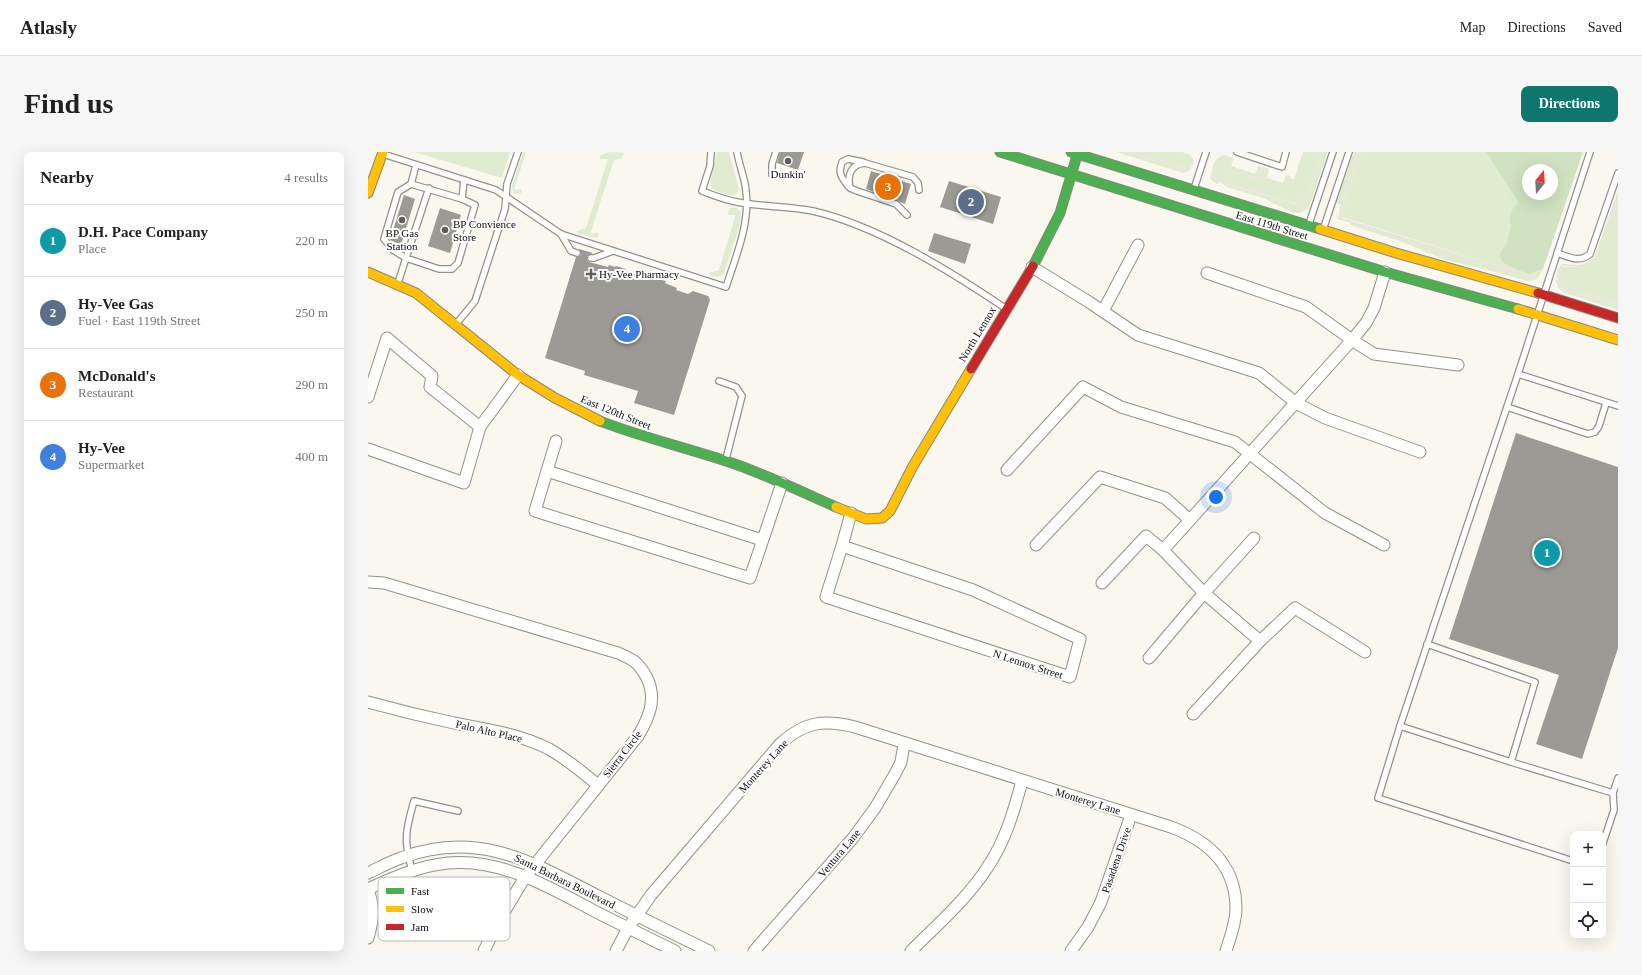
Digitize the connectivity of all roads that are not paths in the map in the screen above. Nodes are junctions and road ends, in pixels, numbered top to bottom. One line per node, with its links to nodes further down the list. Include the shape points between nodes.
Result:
1 (518, 152): 26 (lane, via 507,184)
2 (711, 152): 28 (lane, via 710,166 702,191)
3 (736, 152): 28 (lane)
4 (776, 152): 17 (lane)
5 (1000, 152): 18 (main road, East 119th Street)
6 (1205, 152): 23 (lane)
7 (1237, 152): 8 (lane, via 1282,167)
8 (1286, 152)
9 (1333, 152): 30 (lane)
10 (1349, 152): 31 (lane)
11 (1590, 152): 36 (lane)
12 (383, 153): 15 (lane); 25 (main road)
13 (1077, 153): 18 (main road, North Lennox); 23 (main road, East 119th Street)
14 (865, 163): 22 (lane, via 859,163 850,173); 22 (lane, via 848,159 842,162 840,174); 24 (lane, via 913,177 918,183)
15 (416, 165): 19 (lane); 20 (lane)
16 (1618, 173): 36 (lane, via 1590,254 1575,259)
17 (772, 175)
18 (1072, 175): 39 (main road, North Lennox, via 1060,213); 41 (main road, East 119th Street)
19 (464, 180): 26 (lane, via 496,190); 27 (lane)
20 (410, 184): 21 (lane); 37 (lane, via 398,192 384,238 393,250)
21 (428, 188): 27 (lane); 37 (lane)
22 (850, 188): 29 (lane, via 896,204)
23 (1194, 189): 30 (main road, East 119th Street)
24 (919, 190)
25 (368, 193)
26 (506, 197): 32 (lane); 49 (lane, via 505,209 475,301)
27 (462, 199): 37 (lane, via 475,205 458,264 452,269 439,268)
28 (747, 203): 34 (lane, via 745,228 726,287); 45 (lane, via 813,211 872,232 920,256)
29 (907, 215)
30 (1308, 225): 31 (main road, East 119th Street)
31 (1323, 230): 44 (main road, East 119th Street)
32 (561, 234): 34 (lane); 35 (lane, via 571,251)
33 (1138, 246): 46 (street)
34 (613, 251): 38 (lane)
35 (577, 253)
36 (1556, 253): 44 (lane)
37 (406, 258): 43 (lane)
38 (591, 258)
39 (1032, 267): 45 (main road, North Lennox); 46 (street)
40 (368, 272): 43 (main road, East 120th Street)
41 (1385, 272): 47 (main road, East 119th Street); 50 (street, via 1374,308)
42 (1207, 273): 50 (street, via 1306,307)
43 (398, 284): 49 (main road, East 120th Street, via 416,293)
44 (1543, 294): 47 (lane); 48 (main road, East 119th Street)
45 (1006, 309): 71 (main road, North Lennox, via 912,466 890,511)
46 (1103, 311): 57 (street, via 1138,335 1259,373)
47 (1538, 314): 51 (main road, East 119th Street); 53 (lane)
48 (1618, 318)
49 (455, 325): 54 (main road, East 120th Street)
50 (1352, 340): 52 (street, via 1374,354); 57 (street)
51 (1618, 340)
52 (1458, 365)
53 (1518, 374): 58 (lane); 60 (lane)
54 (518, 375): 61 (street); 66 (main road, East 120th Street, via 590,417 631,433)
55 (719, 381): 66 (lane, via 736,387 742,396)
56 (368, 396): 61 (street, via 388,338 432,376 430,387)
57 (1296, 403): 64 (street, via 1325,418); 65 (street)
58 (1606, 403): 59 (lane); 60 (lane, via 1599,426 1595,432 1588,434)
59 (1618, 406)
60 (1507, 407): 83 (lane)
61 (480, 427): 63 (street, via 464,483)
62 (556, 441): 67 (street)
63 (368, 449)
64 (1420, 452)
65 (1251, 453): 68 (street, via 1235,442 1121,408 1083,387); 72 (street); 76 (street, via 1325,513)
66 (726, 461): 69 (main road, East 120th Street)
67 (547, 470): 74 (street); 74 (street, via 535,511 750,578)
68 (1007, 470)
69 (782, 483): 70 (main road, East 120th Street); 74 (street)
70 (851, 513): 71 (main road, East 120th Street, via 866,519); 77 (street, N Lennox Street)
71 (882, 518)
72 (1190, 520): 75 (street, via 1165,498 1100,477); 78 (street)
73 (1254, 538): 81 (street)
74 (762, 540)
75 (1036, 545)
76 (1384, 545)
77 (842, 546): 77 (street, N Lennox Street, via 973,590 1080,639 1070,677 826,597)
78 (1162, 550): 80 (street, via 1146,536); 81 (street)
79 (368, 582): 93 (street, Sierra Circle, via 384,583 618,653 634,662 643,670 650,685 652,701 649,716 630,748)
80 (1102, 583)
81 (1204, 593): 82 (street); 85 (street)
82 (1260, 641): 84 (street, via 1295,608); 87 (street)
83 (1427, 644): 88 (lane); 90 (lane, via 1535,682)
84 (1365, 652)
85 (1149, 658)
86 (368, 702): 93 (street, Palo Alto Place, via 532,742 563,758)
87 (1193, 714)
88 (1400, 726): 90 (lane); 99 (lane, via 1378,798)
89 (904, 744): 92 (street, Monterey Lane); 108 (street, Monterey Lane, via 844,724 825,722 809,725 792,734 780,744 656,888); 116 (street, Ventura Lane, via 895,774 875,808 853,838)
90 (1511, 762): 94 (lane)
91 (1618, 778): 94 (lane)
92 (1022, 781): 96 (street, Monterey Lane); 117 (street, via 1004,838 988,868 954,908)
93 (598, 785): 100 (street, Sierra Circle)
94 (1613, 793): 97 (lane, via 1614,810)
95 (458, 811): 98 (lane, via 414,801 407,826)
96 (1131, 815): 118 (street, Pasadena Drive, via 1101,902); 119 (street, Pasadena Drive, via 1193,836 1208,846 1223,864 1233,886 1236,909)
97 (1606, 834)
98 (407, 855): 100 (street, Santa Barbara Boulevard, via 436,849 470,847 499,851); 101 (lane); 102 (street, Santa Barbara Boulevard)
99 (1570, 859)
100 (535, 864): 104 (street, Sierra Circle); 108 (street, Santa Barbara Boulevard)
101 (412, 870): 103 (street, Santa Barbara Boulevard); 104 (street, Santa Barbara Boulevard, via 469,862 494,866)
102 (368, 873)
103 (396, 877)
104 (525, 877): 107 (street, Sierra Circle); 109 (street, Santa Barbara Boulevard)
105 (378, 885): 106 (street, Santa Barbara Boulevard)
106 (368, 889): 110 (street, via 374,912)
107 (510, 903)
108 (636, 916): 109 (street, Monterey Lane); 115 (street, Santa Barbara Boulevard)
109 (628, 928): 113 (street, Monterey Lane); 114 (street, Santa Barbara Boulevard)
110 (368, 938)
111 (489, 941): 112 (street, Sierra Circle)
112 (484, 951)
113 (616, 951)
114 (675, 951)
115 (710, 951)
116 (754, 951)
117 (911, 951)
118 (1071, 951)
119 (1226, 951)

